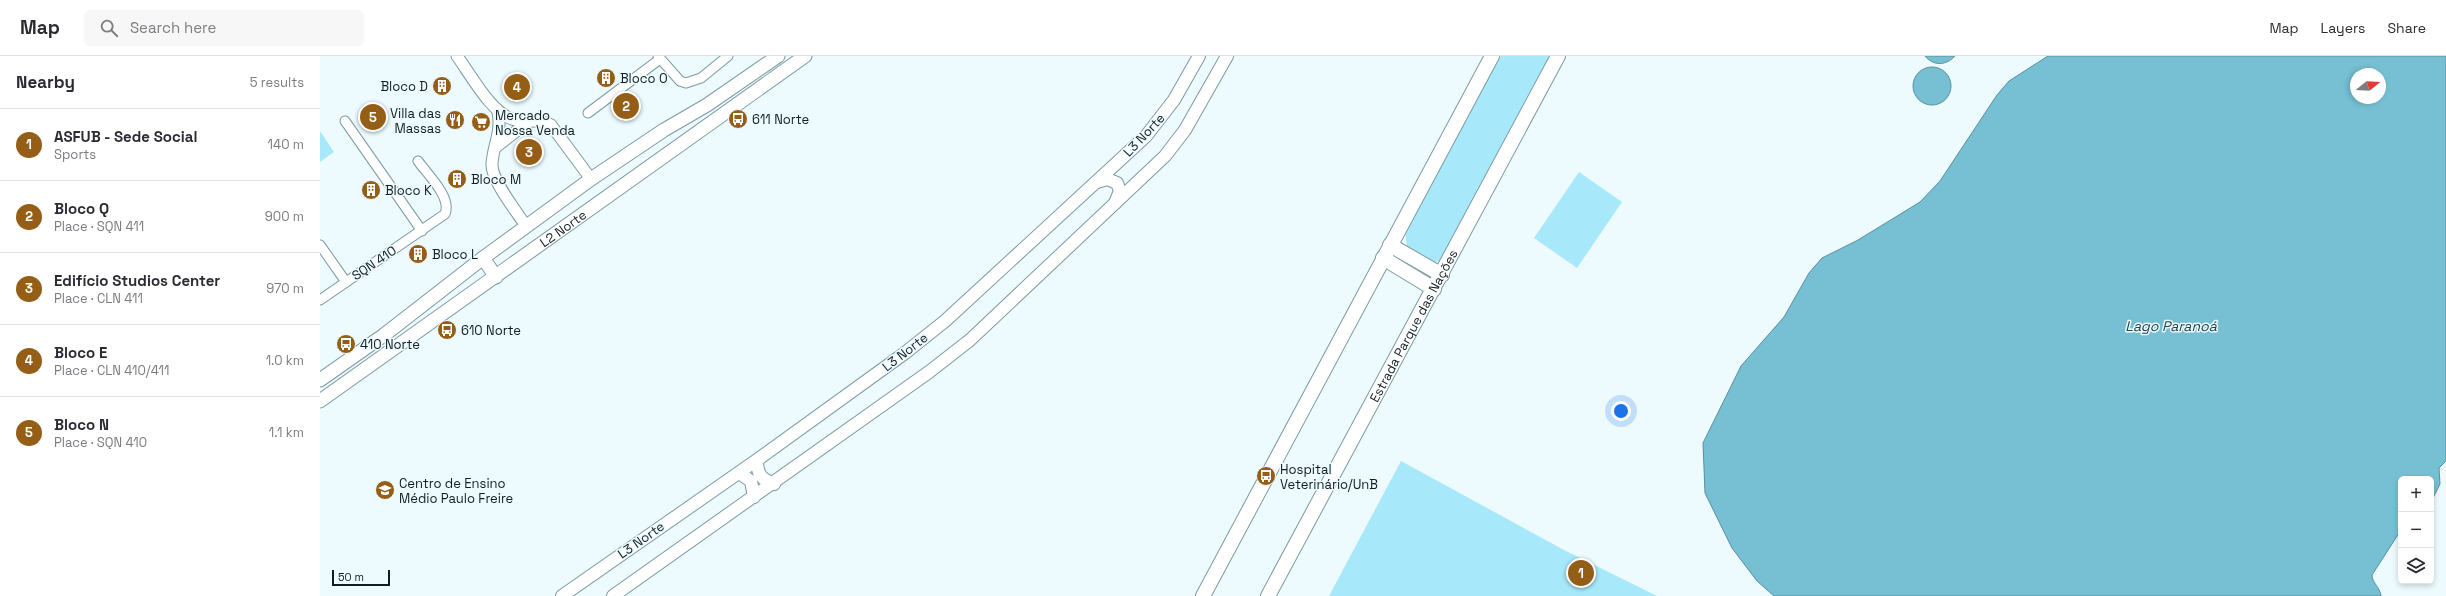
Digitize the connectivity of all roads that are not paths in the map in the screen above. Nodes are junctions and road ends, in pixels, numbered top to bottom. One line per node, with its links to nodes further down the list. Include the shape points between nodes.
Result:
1 (457, 56): 10 (street)
2 (728, 56): 9 (street, via 701,78 686,84 680,81)
3 (778, 56): 15 (main road, L2 Norte, via 708,105)
4 (805, 56): 17 (main road, L2 Norte)
5 (1199, 56): 19 (main road, L3 Norte, via 1160,120)
6 (1227, 56): 20 (main road, L3 Norte, via 1184,130 1165,156)
7 (1492, 56): 24 (highway)
8 (1558, 56): 27 (highway, Estrada Parque das Nações)
9 (659, 57): 11 (street)
10 (498, 112): 13 (street, via 510,119); 14 (street, via 500,129)
11 (588, 113)
12 (346, 121): 22 (street)
13 (528, 122): 14 (street); 18 (street, via 545,122 555,128)
14 (496, 147): 21 (street, via 492,165 495,177)
15 (637, 148): 17 (main road); 18 (main road, L2 Norte)
16 (418, 161): 22 (street, SQN 410, via 444,197 447,209 440,219)
17 (646, 167): 28 (main road, L2 Norte)
18 (591, 179): 21 (main road, L2 Norte)
19 (1097, 182): 20 (main road, via 1107,180 1117,183 1120,191); 34 (main road, L3 Norte, via 945,321 906,353)
20 (1114, 206): 36 (main road, L3 Norte, via 956,352)
21 (526, 226): 25 (main road, L2 Norte)
22 (422, 231): 29 (street, SQN 410)
23 (320, 245): 29 (street, SQN 410)
24 (1390, 245): 26 (highway); 27 (highway)
25 (483, 258): 28 (main road); 32 (main road, L2 Norte, via 384,335)
26 (1383, 258): 30 (highway); 40 (highway)
27 (1442, 275): 30 (highway, Estrada Parque das Nações)
28 (496, 277): 33 (main road, L2 Norte)
29 (346, 282): 31 (street, SQN 410)
30 (1434, 289): 41 (highway, Estrada Parque das Nações)
31 (320, 300)
32 (320, 380)
33 (320, 401)
34 (757, 460): 35 (main road, L3 Norte); 36 (main road, via 757,469 761,477)
35 (739, 473): 37 (main road, via 751,481); 38 (main road, L3 Norte)
36 (774, 484): 37 (main road, L3 Norte)
37 (754, 496): 39 (main road, L3 Norte)
38 (562, 596)
39 (613, 596)
40 (1203, 596)
41 (1268, 596)

